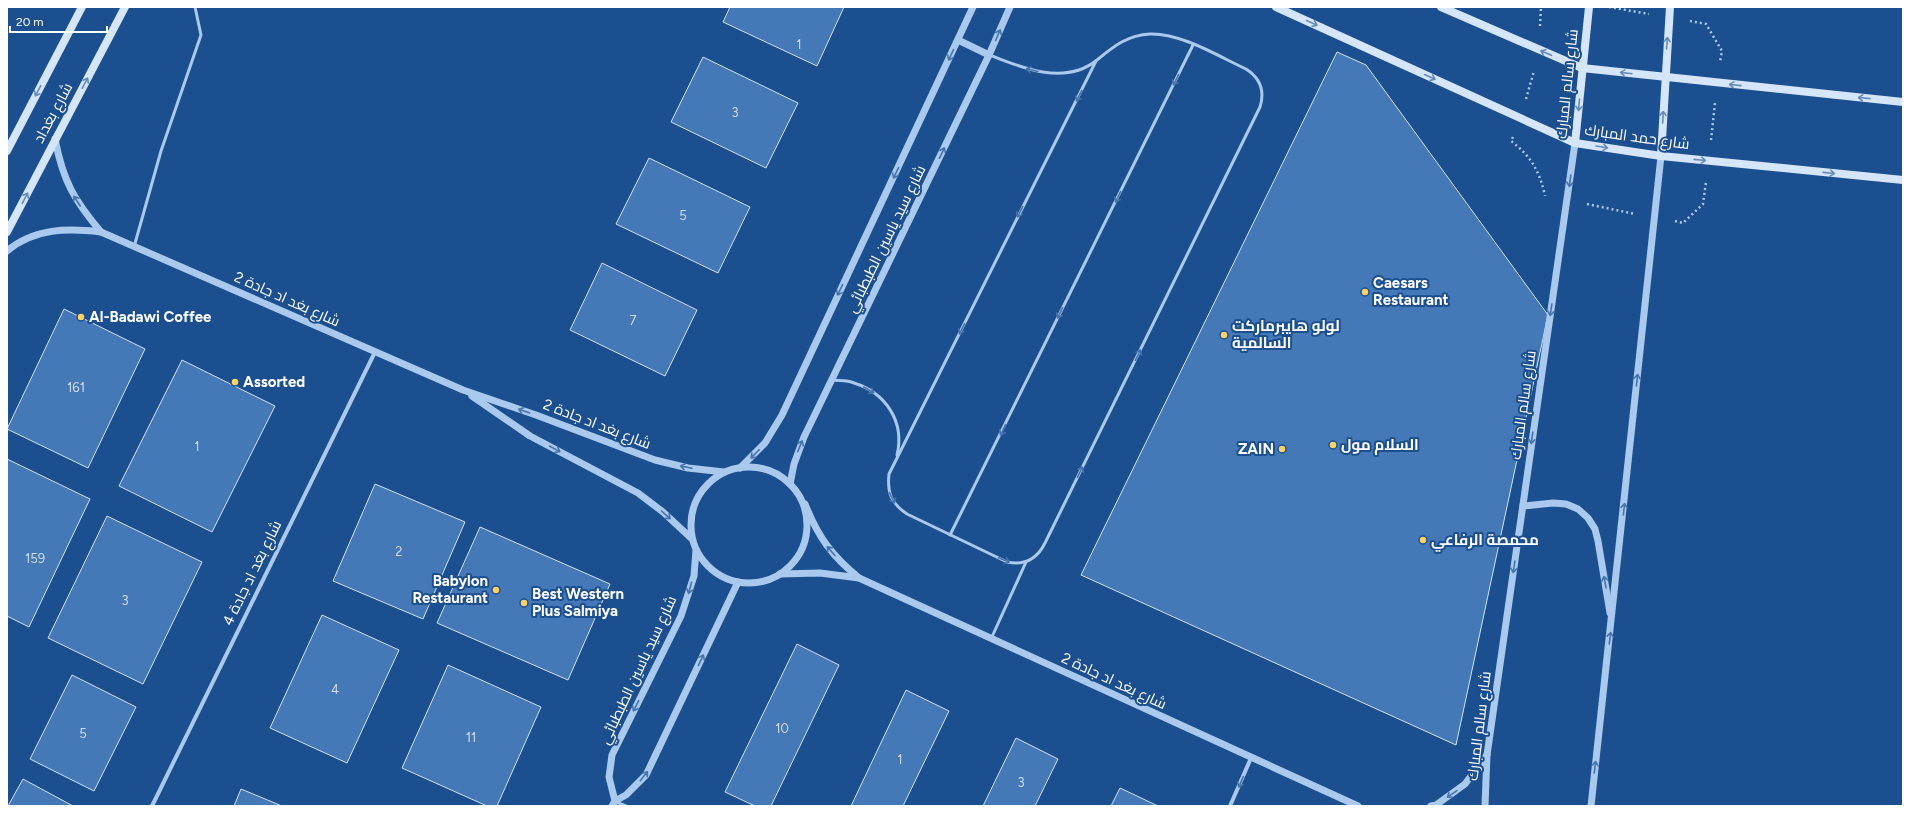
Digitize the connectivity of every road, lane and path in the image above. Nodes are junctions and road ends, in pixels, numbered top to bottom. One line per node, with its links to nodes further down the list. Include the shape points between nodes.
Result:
1 (82, 7): 23 (main road, شارع بغداد, one-way to 23)
2 (124, 7): 20 (main road, شارع بغداد, one-way to 2)
3 (195, 7): 28 (lane, via 201,35 160,151)
4 (973, 7): 11 (street, شارع سيد ياسين الطبطبائي)
5 (1010, 7): 14 (street, شارع سيد ياسين الطبطبائي, one-way to 5)
6 (1276, 7): 19 (main road, شارع حمد المبارك, one-way to 19)
7 (1441, 7): 13 (main road)
8 (1541, 7): 13 (path)
9 (1589, 7): 16 (main road, شارع سالم المبارك)
10 (1670, 7): 17 (main road, one-way to 10)
11 (958, 40): 14 (street); 34 (street, شارع سيد ياسين الطبطبائي, one-way to 34, via 776,424 765,443)
12 (1193, 45): 15 (lane, via 1164,35 1149,34 1120,42); 39 (lane, one-way to 39); 42 (lane, one-way to 12, via 1034,558 1045,543 1263,98 1262,89 1254,74)
13 (1539, 50): 16 (main road, one-way to 13); 19 (path)
14 (989, 55): 15 (lane, one-way to 14, via 1082,68 1050,73 1019,67); 31 (street, شارع سيد ياسين الطبطبائي, one-way to 14)
15 (1096, 61): 33 (lane, one-way to 33)
16 (1582, 68): 17 (main road, one-way to 16); 22 (main road, شارع سالم المبارك, one-way to 22)
17 (1665, 78): 18 (main road, one-way to 17); 24 (main road, one-way to 17)
18 (1903, 102)
19 (1521, 118): 21 (path); 22 (main road, شارع حمد المبارك)
20 (55, 139): 26 (main road, شارع بغداد, one-way to 20); 27 (street, شارع بغد اد جادة 2, one-way to 20, via 69,189 60,165)
21 (1511, 141)
22 (1575, 142): 24 (main road, شارع حمد المبارك, one-way to 24); 38 (street, شارع سالم المبارك, one-way to 38)
23 (7, 151)
24 (1661, 156): 25 (main road, شارع حمد المبارك, one-way to 25); 46 (street, one-way to 24)
25 (1903, 180)
26 (7, 232)
27 (101, 232): 28 (street, شارع بغد اد جادة 2); 29 (street, شارع بغد اد جادة 2, via 70,229 40,233)
28 (134, 247): 30 (street, شارع بغد اد جادة 2)
29 (7, 251)
30 (375, 352): 32 (street, شارع بغد اد جادة 2); 51 (street, شارع بغد اد جادة 4)
31 (832, 380): 33 (lane, one-way to 33, via 853,382 872,390 887,404 897,422 900,442); 36 (street, شارع سيد ياسين الطبطبائي, one-way to 31, via 799,450)
32 (463, 390): 35 (street, شارع بغد اد جادة 2, one-way to 32, via 688,468 655,460); 40 (street, شارع بغد اد جادة 2, one-way to 40, via 530,436 638,493)
33 (896, 462): 39 (lane, one-way to 39, via 889,474 888,486 890,497 897,507)
34 (740, 468): 35 (street); 36 (street, via 754,467 767,470)
35 (724, 472): 40 (street, via 700,492 691,523)
36 (790, 484): 37 (street)
37 (805, 504): 43 (street, via 806,535 801,550); 44 (street, شارع بغد اد جادة 2, one-way to 37, via 826,546)
38 (1523, 506): 46 (street, one-way to 38, via 1598,541 1595,529 1588,518 1578,509 1566,504); 48 (street, شارع سالم المبارك, one-way to 48)
39 (950, 535): 42 (lane, one-way to 42, via 1007,562)
40 (692, 539): 41 (street)
41 (696, 550): 45 (street, via 706,565 721,576); 50 (street, شارع سيد ياسين الطبطبائي, one-way to 50, via 694,576 681,616 612,754 608,777)
42 (1026, 562): 47 (lane)
43 (780, 574): 44 (street, شارع بغد اد جادة 2, via 820,573); 45 (street, via 753,583)
44 (859, 578): 47 (street, شارع بغد اد جادة 2)
45 (738, 582): 50 (street, one-way to 45, via 646,775)
46 (1612, 621): 57 (street, one-way to 46)
47 (991, 639): 49 (street, شارع بغد اد جادة 2)
48 (1487, 755): 55 (street, one-way to 55, via 1466,784); 56 (street, شارع سالم المبارك)
49 (1251, 758): 53 (street, one-way to 53); 54 (street, شارع بغد اد جادة 2)
50 (613, 804): 52 (lane)
51 (152, 806)
52 (626, 806)
53 (1230, 806)
54 (1358, 806)
55 (1431, 806)
56 (1485, 806)
57 (1590, 806)

